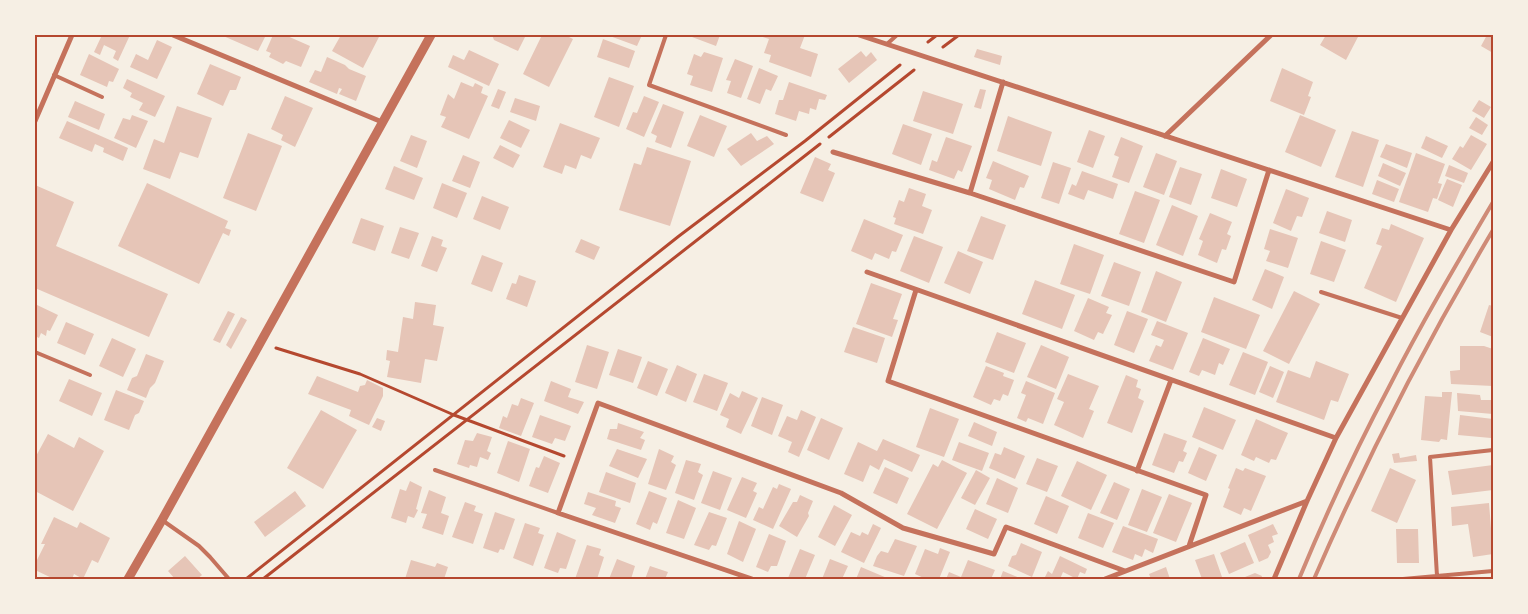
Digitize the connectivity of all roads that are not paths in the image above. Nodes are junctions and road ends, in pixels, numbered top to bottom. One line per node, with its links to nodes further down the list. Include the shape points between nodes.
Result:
1 (72, 35): 9 (street)
2 (173, 35): 13 (street)
3 (431, 35): 13 (street)
4 (666, 35): 14 (lane, via 649,85)
5 (859, 35): 8 (street)
6 (897, 35): 8 (lane)
7 (1271, 35): 15 (street)
8 (886, 44): 10 (street)
9 (54, 75): 11 (lane); 12 (street)
10 (1003, 82): 15 (street); 19 (street)
11 (102, 97)
12 (35, 121)
13 (382, 122): 34 (street)
14 (786, 135)
15 (1165, 136): 18 (street)
16 (833, 152): 19 (street)
17 (1493, 162): 20 (street)
18 (1269, 170): 19 (street, via 1234,282); 20 (street)
19 (970, 193)
20 (1451, 230): 24 (street)
21 (867, 272): 22 (street)
22 (916, 290): 27 (street); 31 (street, via 888,381)
23 (1321, 292): 24 (lane)
24 (1402, 318): 28 (street)
25 (35, 352): 26 (lane)
26 (90, 374)
27 (1171, 380): 28 (street); 31 (street)
28 (1336, 438): 32 (street)
29 (1493, 450): 38 (lane, via 1430,457)
30 (435, 470): 33 (lane)
31 (1137, 471): 35 (street, via 1206,495)
32 (1307, 501): 35 (street); 43 (street)
33 (558, 513): 36 (street, via 598,403 841,494 903,528 994,554 1006,527); 41 (street)
34 (162, 520): 39 (street); 40 (lane, via 199,546)
35 (1189, 546): 36 (street)
36 (1125, 571): 42 (street)
37 (1493, 571): 38 (lane)
38 (1437, 576): 44 (lane)
39 (128, 579)
40 (229, 579)
41 (752, 579)
42 (1105, 579)
43 (1274, 579)
44 (1404, 579)

